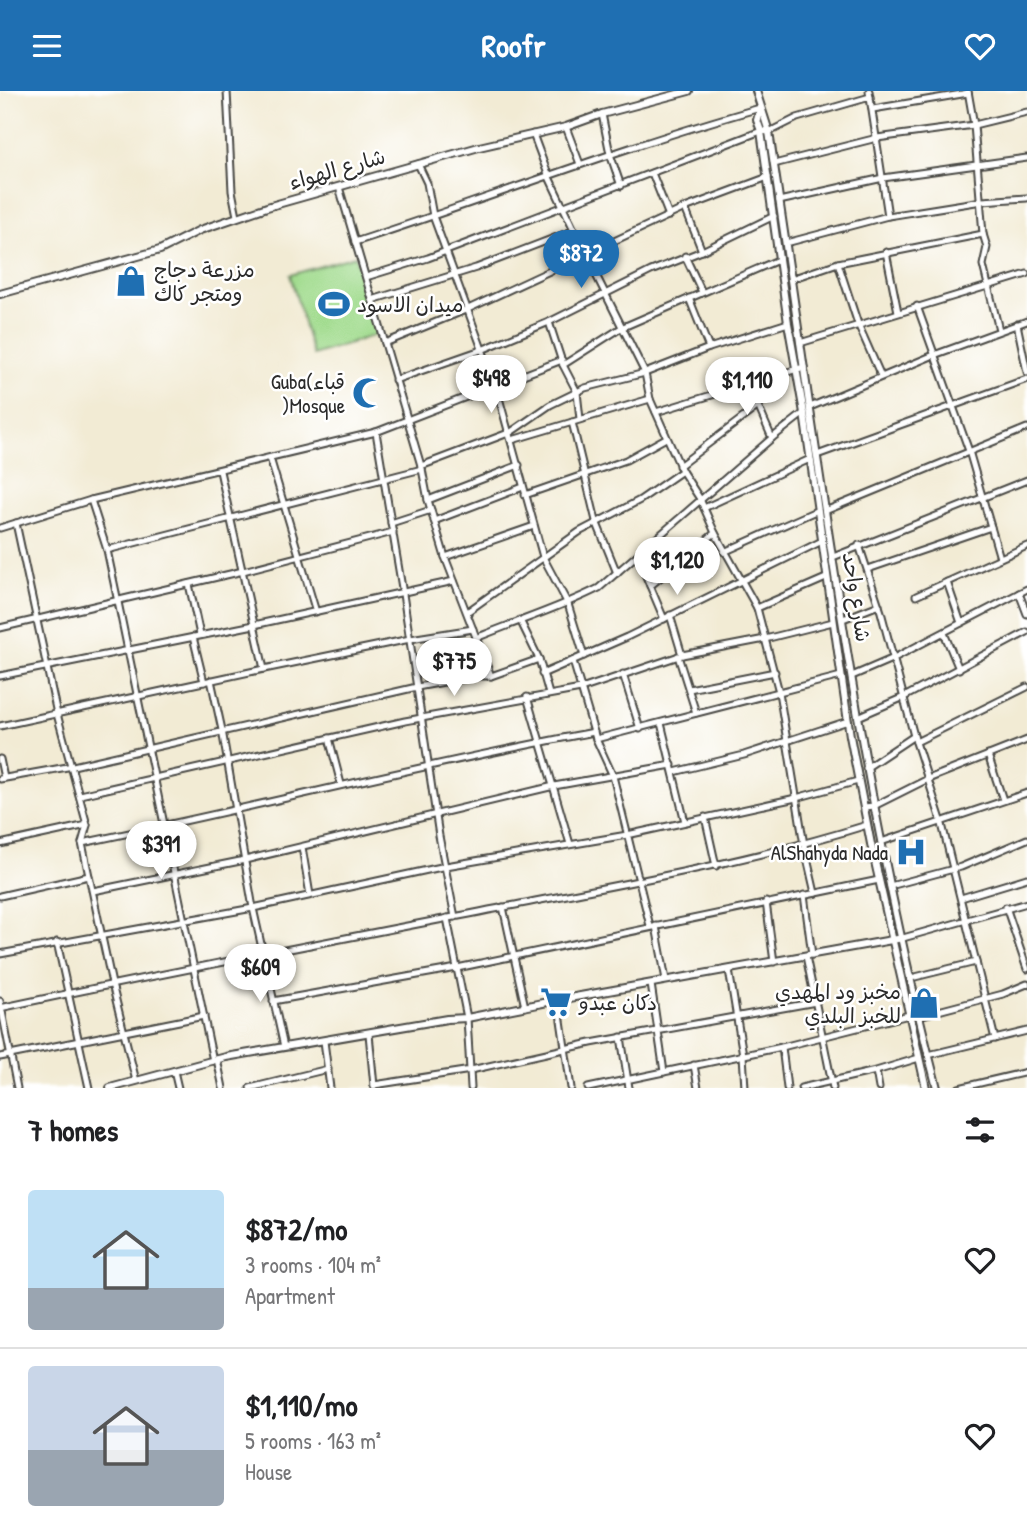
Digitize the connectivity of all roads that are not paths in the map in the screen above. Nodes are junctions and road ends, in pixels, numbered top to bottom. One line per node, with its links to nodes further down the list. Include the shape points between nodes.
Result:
1 (227, 91): 32 (street)
2 (688, 91): 9 (street, شارع الهواء)
3 (755, 91): 6 (street, شارع واحد)
4 (968, 92): 7 (street); 10 (street)
5 (870, 94): 7 (street); 12 (street)
6 (760, 108): 12 (street, شارع واحد, via 757,120); 15 (street)
7 (873, 109): 14 (street)
8 (1027, 112): 10 (street)
9 (602, 114): 11 (street, شارع الهواء); 15 (street)
10 (974, 125): 14 (street); 17 (street)
11 (566, 127): 13 (street, شارع الهواء); 19 (street)
12 (765, 132): 20 (street, شارع واحد); 21 (street); 23 (street, شارع واحد)
13 (533, 134): 18 (street, شارع الهواء); 22 (street)
14 (877, 138): 20 (street); 24 (street)
15 (610, 154): 19 (street); 25 (street)
16 (1027, 157): 17 (street)
17 (976, 163): 24 (street); 29 (street)
18 (418, 164): 26 (street, شارع الهواء); 33 (street)
19 (580, 164): 22 (street)
20 (774, 164): 28 (street, شارع واحد)
21 (652, 173): 25 (street); 34 (street)
22 (550, 177): 30 (street); 33 (street)
23 (768, 177): 31 (street); 35 (street, شارع واحد)
24 (883, 178): 28 (street); 36 (street)
25 (621, 186): 30 (street)
26 (339, 187): 32 (street, شارع الهواء); 39 (street)
27 (1027, 198): 29 (street)
28 (779, 201): 40 (street, شارع واحد)
29 (982, 201): 36 (street); 38 (street)
30 (564, 207): 37 (street); 41 (street)
31 (685, 208): 34 (street); 42 (street)
32 (237, 216): 55 (street, شارع الهواء, via 160,250)
33 (433, 216): 39 (street); 41 (street)
34 (669, 216): 44 (street)
35 (774, 216): 42 (street); 46 (street, شارع واحد)
36 (888, 216): 40 (street)
37 (575, 230): 44 (street); 48 (street)
38 (983, 234): 43 (street); 52 (street)
39 (355, 242): 50 (street)
40 (786, 243): 51 (street, شارع واحد)
41 (447, 249): 48 (street); 50 (street)
42 (702, 251): 45 (street)
43 (886, 252): 47 (street); 60 (street)
44 (585, 253): 54 (street); 59 (street)
45 (685, 256): 53 (street); 54 (street)
46 (778, 260): 53 (street); 63 (street, شارع واحد)
47 (838, 263): 51 (street); 64 (street)
48 (455, 274): 57 (street); 59 (street)
49 (1027, 274): 52 (street)
50 (366, 277): 57 (street)
51 (791, 279): 69 (street, شارع واحد)
52 (987, 284): 58 (street); 67 (street)
53 (702, 292): 56 (street)
54 (605, 293): 62 (street); 66 (street)
55 (0, 294)
56 (689, 298): 66 (street); 70 (street)
57 (372, 300): 68 (street)
58 (917, 306): 60 (street); 72 (street)
59 (468, 309): 68 (street); 71 (street)
60 (898, 312): 64 (street)
61 (1027, 320): 65 (street)
62 (549, 322): 71 (street); 73 (street)
63 (788, 323): 70 (street); 74 (street, شارع واحد)
64 (858, 324): 69 (street); 77 (street)
65 (1017, 324): 67 (street); 75 (street)
66 (621, 328): 73 (street); 76 (street)
67 (999, 330): 72 (street)
68 (385, 343): 79 (street)
69 (800, 344): 74 (street, شارع واحد)
70 (709, 348): 76 (street)
71 (484, 349): 79 (street); 81 (street)
72 (934, 355): 77 (street); 84 (street)
73 (562, 363): 81 (street); 82 (street)
74 (801, 368): 80 (street); 86 (street, شارع واحد); 88 (street, شارع واحد)
75 (1027, 372)
76 (645, 373): 82 (street); 83 (street)
77 (881, 376): 86 (street)
78 (1027, 379): 84 (street)
79 (395, 380): 90 (street)
80 (749, 385): 85 (street); 87 (street)
81 (496, 387): 90 (street); 94 (street)
82 (577, 392): 89 (street); 94 (street)
83 (650, 399): 87 (street); 89 (street)
84 (952, 404): 98 (street); 99 (street)
85 (757, 407): 96 (street); 103 (street)
86 (810, 407): 99 (street, شارع واحد)
87 (656, 412): 95 (street)
88 (804, 413): 96 (street); 99 (street, شارع واحد)
89 (580, 419): 91 (street)
90 (408, 421): 93 (street); 102 (street)
91 (572, 422): 97 (street); 105 (street)
92 (1027, 428): 98 (street)
93 (376, 432): 100 (street); 106 (street)
94 (510, 432): 97 (street); 102 (street)
95 (666, 438): 103 (street); 105 (street, via 626,460)
96 (772, 438): 111 (street)
97 (512, 440): 101 (street)
98 (969, 451): 110 (street); 117 (street)
99 (814, 457): 115 (street); 117 (street, شارع واحد)
100 (270, 458): 104 (street); 114 (street)
101 (519, 465): 108 (street); 113 (street)
102 (422, 468): 106 (street); 113 (street)
103 (680, 468): 111 (street); 120 (street, via 640,500)
104 (220, 471): 112 (street); 118 (street)
105 (584, 474): 109 (street); 120 (street)
106 (383, 478): 114 (street); 122 (street)
107 (1027, 480): 110 (street)
108 (523, 487): 109 (street); 119 (street)
109 (525, 495): 123 (street)
110 (984, 498): 124 (street); 129 (street)
111 (700, 499): 115 (street); 133 (street)
112 (92, 500): 121 (street); 131 (street)
113 (428, 500): 116 (street)
114 (285, 506): 118 (street); 134 (street)
115 (704, 508): 127 (street)
116 (431, 510): 119 (street); 122 (street)
117 (821, 511): 128 (street, شارع واحد); 132 (street); 137 (street, شارع واحد)
118 (231, 520): 131 (street); 140 (street)
119 (435, 521): 135 (street)
120 (596, 521): 136 (street); 141 (street)
121 (16, 523): 125 (street); 163 (street)
122 (391, 523): 126 (street)
123 (534, 526): 135 (street); 136 (street)
124 (991, 527): 138 (street); 139 (street)
125 (0, 528)
126 (393, 532): 134 (street); 150 (street)
127 (715, 533): 132 (street); 147 (street)
128 (822, 541): 142 (street, شارع واحد); 144 (street)
129 (859, 545): 137 (street); 139 (street)
130 (1027, 546): 138 (street)
131 (107, 550): 154 (street)
132 (724, 552): 144 (street)
133 (637, 555): 141 (street); 147 (street)
134 (300, 557): 140 (street); 158 (street)
135 (445, 557): 143 (street)
136 (543, 557): 155 (street); 159 (street)
137 (833, 557): 153 (street, شارع واحد)
138 (1000, 558): 145 (street)
139 (868, 569): 156 (street)
140 (243, 572): 146 (street); 167 (street)
141 (617, 573): 155 (street)
142 (826, 578): 152 (street, شارع واحد); 157 (street)
143 (454, 581): 150 (street); 159 (street)
144 (741, 581): 157 (street); 161 (street)
145 (947, 582): 151 (street); 166 (street)
146 (189, 584): 154 (street); 172 (street)
147 (650, 586): 161 (street)
148 (1027, 589): 149 (street)
149 (1019, 593): 160 (street); 166 (street)
150 (403, 594): 158 (street); 174 (street)
151 (916, 596)
152 (829, 597): 153 (street); 165 (street, شارع واحد)
153 (839, 597): 162 (street, شارع واحد)
154 (118, 602): 163 (street); 176 (street)
155 (568, 604): 164 (street); 177 (street)
156 (879, 605): 162 (street); 179 (street)
157 (757, 608): 175 (street)
158 (316, 612): 167 (street)
159 (467, 612): 169 (street)
160 (1027, 614)
161 (667, 617): 177 (street); 178 (street)
162 (843, 619): 191 (street, شارع واحد)
163 (37, 620): 168 (street); 182 (street)
164 (520, 620): 173 (street); 180 (street)
165 (833, 622): 175 (street); 189 (street, شارع واحد)
166 (961, 623): 171 (street)
167 (254, 625): 172 (street); 183 (street)
168 (0, 628)
169 (473, 629): 173 (street); 174 (street)
170 (1027, 632): 184 (street)
171 (944, 633): 179 (street); 184 (street)
172 (196, 636): 176 (street); 193 (street)
173 (476, 638): 190 (street)
174 (410, 639): 183 (street); 194 (street)
175 (765, 639): 178 (street); 185 (street)
176 (128, 651): 182 (street); 200 (street)
177 (584, 656): 181 (street)
178 (680, 656): 187 (street); 197 (street)
179 (894, 658): 191 (street); 202 (street)
180 (539, 659): 186 (street); 190 (street)
181 (573, 661): 186 (street); 196 (street)
182 (47, 666): 188 (street); 204 (street)
183 (264, 669): 192 (street)
184 (959, 669): 202 (street)
185 (775, 672): 197 (street); 198 (street)
186 (542, 674): 199 (street)
187 (623, 674): 196 (street); 210 (street)
188 (0, 675)
189 (841, 675): 198 (street); 207 (street, شارع واحد)
190 (491, 676): 194 (street)
191 (852, 676): 206 (street, شارع واحد)
192 (211, 680): 193 (street); 211 (street)
193 (204, 682): 200 (street)
194 (417, 687): 205 (street); 211 (street)
195 (1027, 687): 215 (street)
196 (581, 689): 199 (street); 212 (street)
197 (689, 689): 203 (street)
198 (779, 692): 203 (street); 218 (street)
199 (549, 694): 201 (street)
200 (137, 697): 204 (street); 219 (street)
201 (527, 697): 205 (street); 217 (street)
202 (904, 697): 206 (street); 215 (street)
203 (696, 713): 208 (street)
204 (57, 714): 209 (street); 224 (street)
205 (421, 717): 213 (street); 225 (street)
206 (858, 717): 226 (street, شارع واحد)
207 (848, 721): 218 (street); 232 (street, شارع واحد)
208 (661, 723): 210 (street); 223 (street)
209 (0, 726)
210 (640, 729): 214 (street)
211 (222, 730): 219 (street); 222 (street)
212 (594, 732): 214 (street); 217 (street)
213 (330, 738): 222 (street); 233 (street)
214 (596, 739): 228 (street)
215 (915, 739): 226 (street); 231 (street)
216 (1027, 740): 220 (street)
217 (541, 742): 225 (street); 234 (street)
218 (787, 742): 227 (street); 237 (street)
219 (147, 748): 224 (street); 229 (street)
220 (988, 755): 231 (street); 238 (street)
221 (0, 759): 230 (street)
222 (227, 761): 229 (street); 241 (street)
223 (672, 765): 227 (street); 228 (street)
224 (73, 766): 230 (street); 236 (street)
225 (428, 766): 233 (street); 242 (street)
226 (866, 768): 239 (street, شارع واحد)
227 (674, 772): 245 (street)
228 (613, 776): 234 (street); 249 (street)
229 (153, 777): 236 (street); 248 (street)
230 (2, 778)
231 (928, 779): 239 (street); 244 (street)
232 (858, 781): 237 (street); 240 (street, شارع واحد)
233 (341, 785): 241 (street)
234 (554, 786): 242 (street); 254 (street)
235 (1027, 793): 238 (street)
236 (80, 795): 246 (street)
237 (796, 798): 243 (street); 255 (street)
238 (1003, 800): 244 (street)
239 (874, 806): 240 (street); 251 (street, شارع واحد)
240 (864, 807): 247 (street, شارع واحد)
241 (236, 811): 248 (street); 257 (street)
242 (435, 815): 256 (street); 258 (street)
243 (705, 817): 245 (street); 259 (street)
244 (941, 820): 251 (street); 260 (street)
245 (685, 822): 249 (street)
246 (87, 825): 252 (street); 253 (street)
247 (867, 825): 255 (street); 264 (street, شارع واحد)
248 (164, 827): 252 (street); 261 (street)
249 (627, 835): 254 (street); 265 (street)
250 (1027, 839): 260 (street)
251 (881, 842): 266 (street, شارع واحد)
252 (82, 843): 262 (street)
253 (0, 844)
254 (570, 844): 258 (street)
255 (804, 845): 259 (street); 268 (street)
256 (302, 847): 257 (street); 269 (street)
257 (245, 860): 261 (street); 277 (street)
258 (446, 866): 269 (street); 278 (street)
259 (716, 866): 265 (street)
260 (952, 870): 266 (street); 272 (street)
261 (173, 875): 267 (street); 280 (street)
262 (89, 876): 267 (street); 271 (street)
263 (1027, 878): 272 (street)
264 (879, 880): 268 (street); 285 (street, شارع واحد)
265 (640, 881): 275 (street); 282 (street)
266 (890, 886): 284 (street, شارع واحد)
267 (93, 891): 283 (street)
268 (816, 893): 270 (street)
269 (310, 895): 277 (street)
270 (804, 895): 273 (street); 290 (street)
271 (0, 896)
272 (961, 898): 281 (street)
273 (766, 902): 282 (street); 291 (street)
274 (1027, 902): 276 (street)
275 (503, 907): 278 (street); 289 (street)
276 (1006, 907): 281 (street); 295 (street)
277 (253, 908): 280 (street); 288 (street)
278 (455, 917): 279 (street)
279 (447, 918): 288 (street); 294 (street)
280 (183, 921): 283 (street); 293 (street)
281 (968, 921): 284 (street); 292 (street)
282 (653, 926): 289 (street); 298 (street)
283 (101, 934): 286 (street); 299 (street)
284 (903, 938): 285 (street); 297 (street, شارع واحد)
285 (892, 939): 290 (street); 309 (street, شارع واحد)
286 (57, 942): 287 (street); 302 (street)
287 (0, 954)
288 (262, 955): 293 (street); 305 (street)
289 (515, 956): 294 (street); 308 (street)
290 (809, 956): 291 (street); 306 (street)
291 (774, 962): 296 (street)
292 (976, 962): 297 (street); 303 (street)
293 (194, 968): 299 (street); 310 (street)
294 (457, 968): 305 (street); 312 (street)
295 (1027, 969)
296 (729, 970): 298 (street); 313 (street)
297 (911, 978): 311 (street, شارع واحد)
298 (666, 980): 300 (street)
299 (112, 984): 302 (street); 316 (street)
300 (651, 984): 304 (street); 314 (street)
301 (1027, 984): 303 (street)
302 (69, 993): 307 (street); 321 (street)
303 (985, 998): 311 (street); 320 (street)
304 (558, 1000): 308 (street); 325 (street)
305 (273, 1001): 323 (street)
306 (817, 1002): 313 (street); 319 (street)
307 (0, 1006): 326 (street)
308 (526, 1007): 312 (street)
309 (909, 1014): 319 (street); 330 (street, شارع واحد)
310 (204, 1016): 316 (street); 331 (street)
311 (919, 1016): 328 (street, شارع واحد)
312 (467, 1018): 317 (street); 334 (street)
313 (737, 1018): 314 (street); 327 (street)
314 (659, 1030): 318 (street); 336 (street)
315 (1027, 1031): 320 (street)
316 (124, 1032): 321 (street); 340 (street)
317 (369, 1034): 322 (street); 343 (street)
318 (621, 1037): 325 (street); 339 (street)
319 (822, 1038): 324 (street); 341 (street)
320 (995, 1039): 328 (street)
321 (78, 1041): 326 (street); 345 (street)
322 (324, 1041): 323 (street); 333 (street)
323 (284, 1047): 331 (street)
324 (782, 1047): 327 (street); 357 (street)
325 (565, 1048): 334 (street); 352 (street)
326 (10, 1054): 329 (street); 344 (street)
327 (743, 1055): 332 (street); 356 (street)
328 (928, 1055): 361 (street, شارع واحد)
329 (0, 1056)
330 (919, 1058): 337 (street); 360 (street, شارع واحد)
331 (215, 1060): 335 (street); 348 (street)
332 (694, 1065): 336 (street); 355 (street)
333 (328, 1069): 349 (street); 350 (street)
334 (471, 1070): 343 (street); 351 (street)
335 (174, 1071): 340 (street); 347 (street)
336 (664, 1072): 339 (street)
337 (876, 1072): 341 (street); 359 (street)
338 (1027, 1072): 342 (street)
339 (629, 1080): 353 (street); 354 (street)
340 (133, 1084): 346 (street)
341 (833, 1085): 358 (street)
342 (969, 1086): 362 (street)
343 (374, 1087)
344 (17, 1088)
345 (89, 1088)
346 (110, 1088)
347 (178, 1088)
348 (223, 1088)
349 (250, 1088)
350 (330, 1088)
351 (471, 1088)
352 (571, 1088)
353 (588, 1088)
354 (629, 1088)
355 (698, 1088)
356 (745, 1088)
357 (787, 1088)
358 (801, 1088)
359 (879, 1088)
360 (926, 1088)
361 (937, 1088)
362 (959, 1088)

